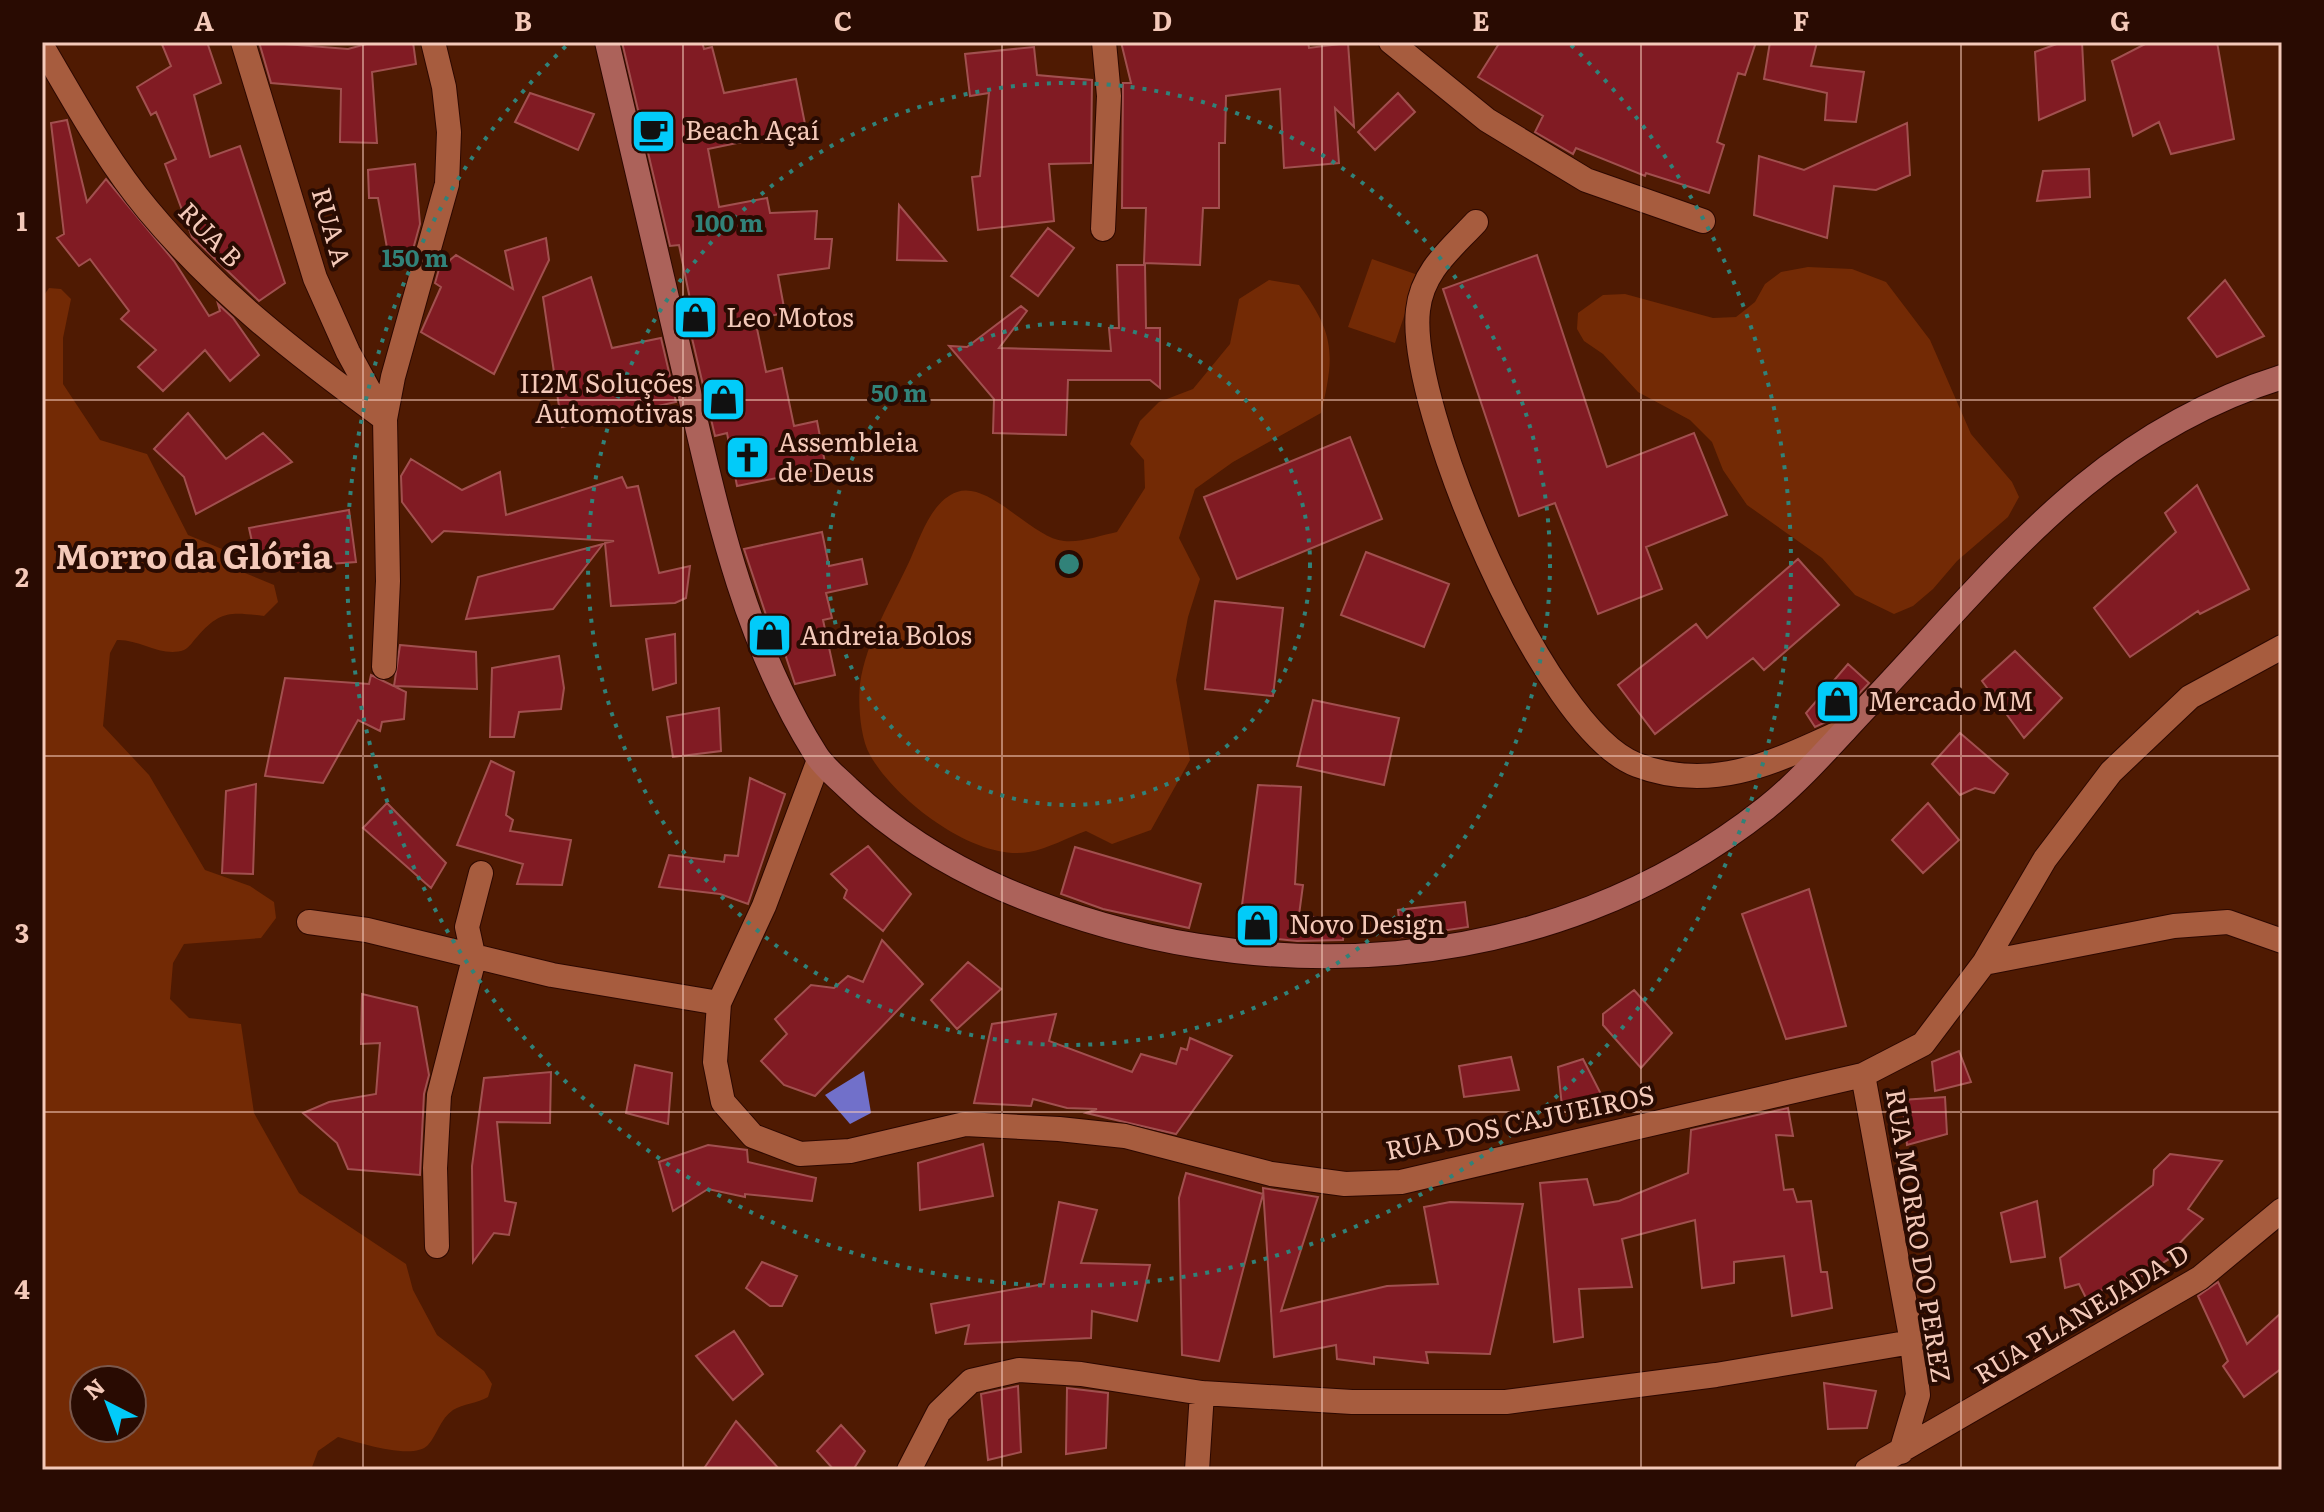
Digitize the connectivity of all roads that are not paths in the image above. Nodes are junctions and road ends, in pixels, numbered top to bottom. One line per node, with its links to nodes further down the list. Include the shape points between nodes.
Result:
1 (243, 42): 11 (street, RUA A, via 315,278)
2 (433, 42): 11 (street, RUA A, via 449,132 447,184)
3 (607, 42): 15 (main road, via 736,578 777,686)
4 (1104, 42): 9 (street, via 1109,96)
5 (1391, 42): 7 (street, via 1487,120 1586,180)
6 (42, 46): 11 (street, RUA B, via 147,210 256,323)
7 (1703, 221)
8 (1476, 222): 14 (street, via 1427,275 1418,309 1417,348 1436,425 1482,543 1526,640 1556,688 1602,740 1637,765 1700,777 1760,768)
9 (1103, 229)
10 (2282, 377): 14 (main road, via 2194,412 2116,459 2063,501 1998,562)
11 (385, 419): 13 (street, RUA A)
12 (2282, 647): 20 (street, RUA DOS CAJUEIROS, via 2190,697 2111,772 2045,859)
13 (384, 667)
14 (1845, 730): 15 (main road, via 1769,806 1696,859 1611,901 1426,951 1354,957 1285,958 1176,945 1064,915 963,871 910,839 884,822)
15 (819, 760): 21 (street, RUA DOS CAJUEIROS, via 764,906)
16 (481, 873): 19 (street, via 467,927)
17 (309, 922): 19 (street, via 367,930)
18 (2282, 941): 20 (street, via 2228,922 2174,926)
19 (474, 959): 21 (street); 24 (street, via 439,1095)
20 (1984, 963): 22 (street, RUA DOS CAJUEIROS, via 1923,1044)
21 (719, 1003): 22 (street, RUA DOS CAJUEIROS, via 715,1062 723,1102 753,1136 800,1154 850,1151 965,1124 1125,1136 1271,1174 1345,1184 1401,1182)
22 (1863, 1075): 25 (street, RUA MORRO DO PEREZ)
23 (2282, 1210): 27 (street, RUA PLANEJADA D, via 2200,1278)
24 (437, 1246)
25 (1912, 1342): 26 (street, via 1506,1402 1352,1402); 27 (street, RUA MORRO DO PEREZ, via 1918,1395)
26 (1202, 1393): 28 (street, via 1019,1370 971,1381 939,1412); 29 (street)
27 (1901, 1452): 30 (street, RUA PLANEJADA D)
28 (909, 1470)
29 (1197, 1470)
30 (1867, 1470)

